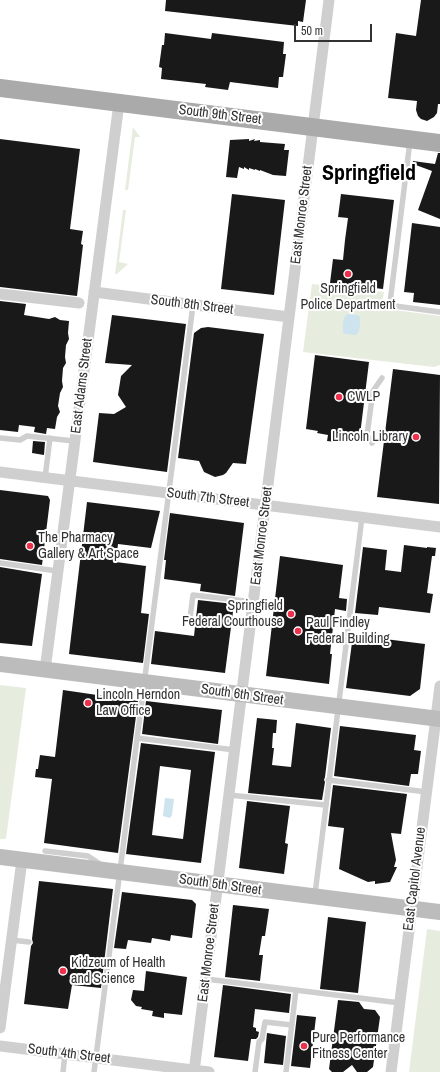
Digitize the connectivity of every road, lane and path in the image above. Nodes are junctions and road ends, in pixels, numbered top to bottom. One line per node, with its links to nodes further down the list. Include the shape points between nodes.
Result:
1 (329, 0): 4 (street, East Monroe Street)
2 (0, 88): 3 (main road, South 9th Street)
3 (119, 102): 4 (main road, South 9th Street); 7 (street, East Adams Street)
4 (313, 127): 5 (main road, South 9th Street); 12 (street, East Monroe Street)
5 (410, 139): 6 (main road, South 9th Street); 11 (lane, via 390,303 395,306)
6 (440, 143)
7 (94, 292): 10 (street, South 8th Street); 16 (street, East Adams Street)
8 (0, 294): 9 (street)
9 (78, 303)
10 (192, 305): 12 (street, South 8th Street); 21 (lane)
11 (440, 312)
12 (289, 318): 22 (street, East Monroe Street)
13 (382, 378): 17 (lane, via 373,391 367,435)
14 (0, 438): 15 (lane)
15 (50, 438): 16 (lane); 19 (lane)
16 (74, 440): 20 (street, East Adams Street)
17 (372, 443)
18 (0, 472): 19 (street, South 7th Street)
19 (45, 478): 20 (street, South 7th Street)
20 (69, 481): 21 (street, South 7th Street); 26 (street, East Adams Street)
21 (169, 493): 22 (street, South 7th Street); 31 (lane)
22 (266, 506): 23 (street, South 7th Street); 27 (street, East Monroe Street)
23 (362, 517): 24 (street, South 7th Street); 34 (lane)
24 (440, 527)
25 (0, 564): 26 (lane)
26 (57, 571): 30 (street, East Adams Street)
27 (254, 602): 28 (lane, via 193,595); 33 (street, East Monroe Street)
28 (190, 618)
29 (1, 665): 30 (main road, South 6th Street)
30 (45, 670): 31 (main road, South 6th Street)
31 (144, 682): 33 (main road, South 6th Street); 36 (lane)
32 (440, 686): 35 (street, East Capitol Avenue)
33 (242, 694): 34 (main road, South 6th Street); 37 (street, East Monroe Street)
34 (338, 708): 35 (main road, South 6th Street); 38 (lane)
35 (438, 719): 39 (street, East Capitol Avenue)
36 (137, 738): 37 (lane); 45 (lane)
37 (235, 750): 40 (street, East Monroe Street)
38 (328, 780): 39 (lane); 41 (lane)
39 (427, 792): 48 (street, East Capitol Avenue)
40 (229, 794): 41 (lane); 46 (street, East Monroe Street)
41 (325, 805): 47 (lane)
42 (45, 851): 45 (lane, via 88,856)
43 (0, 857): 44 (main road, South 5th Street)
44 (22, 860): 45 (main road, South 5th Street); 50 (street)
45 (114, 871): 46 (main road, South 5th Street); 59 (lane)
46 (218, 884): 47 (main road, South 5th Street); 52 (street, East Monroe Street)
47 (315, 897): 48 (main road, South 5th Street)
48 (412, 908): 49 (main road, South 5th Street); 54 (street, East Capitol Avenue)
49 (440, 912)
50 (11, 940): 51 (lane); 56 (street)
51 (29, 942)
52 (206, 979): 53 (lane); 60 (street, East Monroe Street)
53 (296, 990): 54 (lane); 55 (lane)
54 (400, 1003): 66 (street, East Capitol Avenue)
55 (292, 1025): 64 (lane, via 265,1022); 65 (lane)
56 (0, 1028)
57 (0, 1046): 58 (street, South 4th Street)
58 (65, 1054): 59 (street, South 4th Street); 61 (lane)
59 (96, 1058): 60 (street, South 4th Street); 62 (lane)
60 (194, 1071): 63 (street, South 4th Street)
61 (62, 1072)
62 (94, 1072)
63 (209, 1072)
64 (255, 1072)
65 (286, 1072)
66 (391, 1072)

